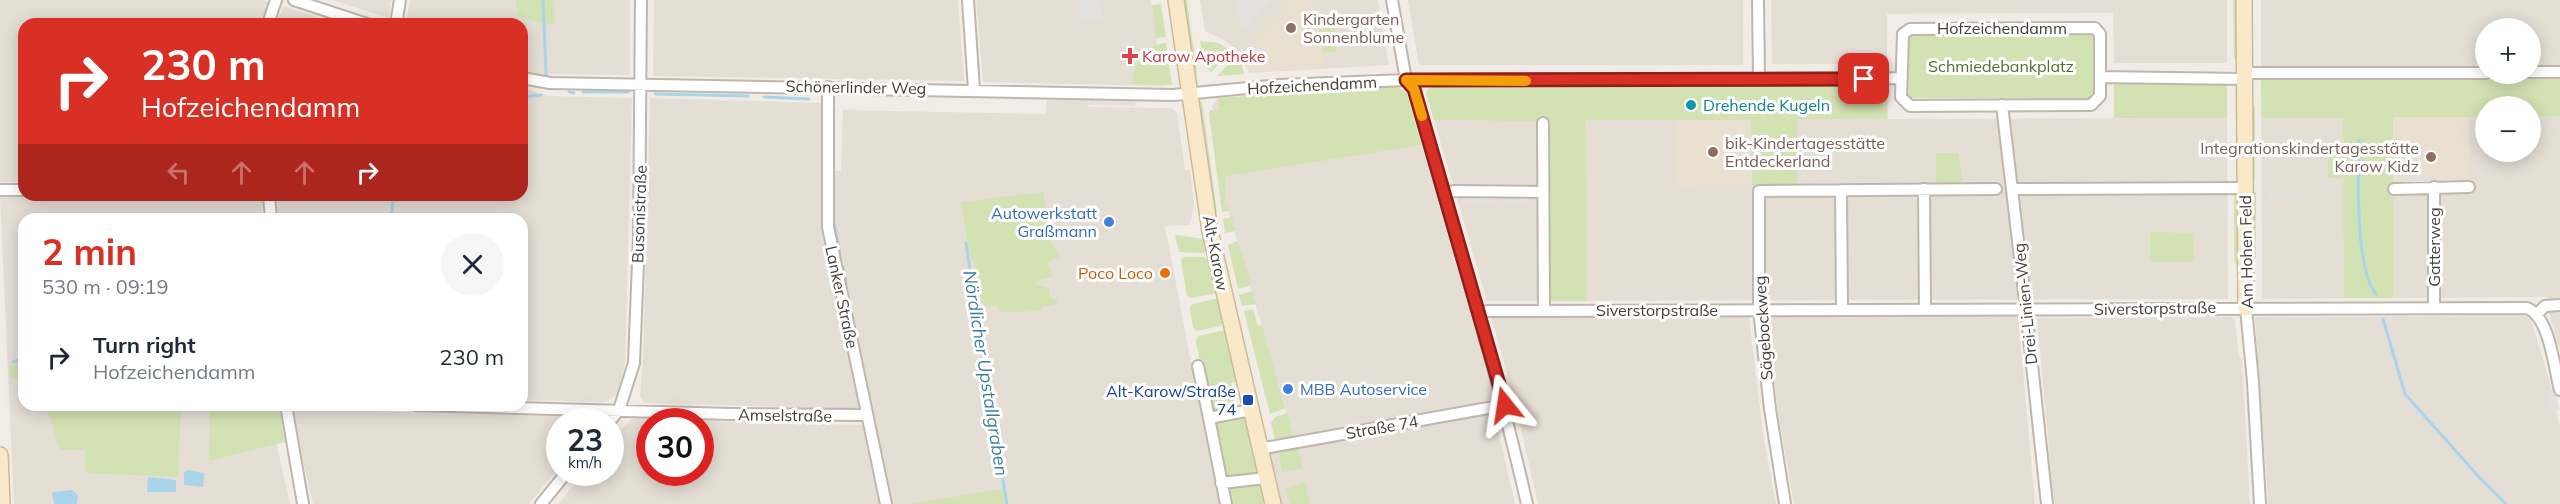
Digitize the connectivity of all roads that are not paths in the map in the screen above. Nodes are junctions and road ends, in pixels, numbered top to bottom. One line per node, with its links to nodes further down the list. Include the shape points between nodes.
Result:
1 (276, 0): 10 (street)
2 (294, 0): 11 (street)
3 (400, 0): 12 (street)
4 (641, 0): 22 (street, Busonistraße)
5 (968, 0): 24 (street)
6 (1176, 0): 25 (main road, Alt-Karow)
7 (1392, 0): 20 (street)
8 (1758, 0): 21 (street)
9 (2244, 0): 16 (main road, Am Hohen Feld)
10 (270, 18)
11 (349, 18)
12 (397, 18)
13 (2541, 72): 14 (street)
14 (2560, 72)
15 (2475, 73): 16 (street)
16 (2244, 76): 17 (street); 30 (main road, Am Hohen Feld)
17 (2100, 77): 18 (street, Hofzeichendamm, via 2100,34 2095,28 1910,29 1903,34); 26 (street, Hofzeichendamm, via 2100,96 2091,105)
18 (1902, 78): 21 (street, Hofzeichendamm); 26 (street, Hofzeichendamm, via 1901,97 1910,106)
19 (528, 79): 22 (street, Schönerlinder Weg, via 550,83)
20 (1406, 80): 21 (street, Hofzeichendamm); 25 (street, Hofzeichendamm, via 1280,85); 39 (street, via 1414,89)
21 (1759, 80)
22 (642, 83): 23 (street, Schönerlinder Weg); 55 (street, Busonistraße, via 634,363)
23 (828, 87): 24 (street, Schönerlinder Weg); 59 (street, Lanker Straße, via 828,227)
24 (974, 90): 25 (street, Schönerlinder Weg)
25 (1190, 94): 57 (main road, Alt-Karow, via 1210,231)
26 (2001, 105): 33 (street, Drei-Linien-Weg)
27 (1543, 123): 38 (street)
28 (2433, 187): 29 (street, Gatterweg); 34 (street, Gatterweg); 42 (street, Gatterweg)
29 (2469, 187)
30 (2245, 188): 33 (street); 41 (main road, Am Hohen Feld)
31 (1924, 189): 32 (street); 37 (street); 43 (street)
32 (1996, 189)
33 (2012, 189): 44 (street, Drei-Linien-Weg)
34 (2394, 189)
35 (0, 190): 36 (street)
36 (18, 190)
37 (1841, 190): 45 (street, Sägebockweg, via 1760,191); 46 (street)
38 (1543, 192): 39 (street); 47 (street)
39 (1444, 194): 48 (street)
40 (2560, 305): 49 (street, Siverstorpstraße, via 2545,306)
41 (2246, 308): 42 (street, Siverstorpstraße); 44 (street, Siverstorpstraße); 75 (street, Am Hohen Feld)
42 (2434, 308): 49 (street, Siverstorpstraße, via 2527,308)
43 (1925, 309): 44 (street, Siverstorpstraße); 46 (street, Siverstorpstraße)
44 (2026, 309): 74 (street, Drei-Linien-Weg)
45 (1759, 310): 46 (street, Siverstorpstraße); 47 (street, Siverstorpstraße); 73 (street, Sägebockweg)
46 (1842, 310)
47 (1544, 311): 48 (street, Siverstorpstraße)
48 (1479, 313): 52 (street)
49 (2538, 313): 51 (street)
50 (1198, 366): 60 (street)
51 (2560, 390)
52 (1505, 405): 61 (street, Straße 74); 72 (street)
53 (528, 408): 54 (street, Amselstraße)
54 (546, 408)
55 (620, 408)
56 (624, 410): 59 (street, Amselstraße)
57 (1251, 410): 60 (street); 61 (main road, Alt-Karow)
58 (287, 411): 67 (street)
59 (867, 415): 69 (street, Lanker Straße)
60 (1209, 418): 64 (street)
61 (1259, 449): 63 (main road, Alt-Karow)
62 (0, 455): 66 (main road)
63 (1266, 478): 64 (street); 71 (main road, Alt-Karow)
64 (1221, 483): 70 (street)
65 (556, 486): 68 (street)
66 (2, 504)
67 (303, 504)
68 (541, 504)
69 (886, 504)
70 (1226, 504)
71 (1273, 504)
72 (1527, 504)
73 (1785, 504)
74 (2047, 504)
75 (2260, 504)

